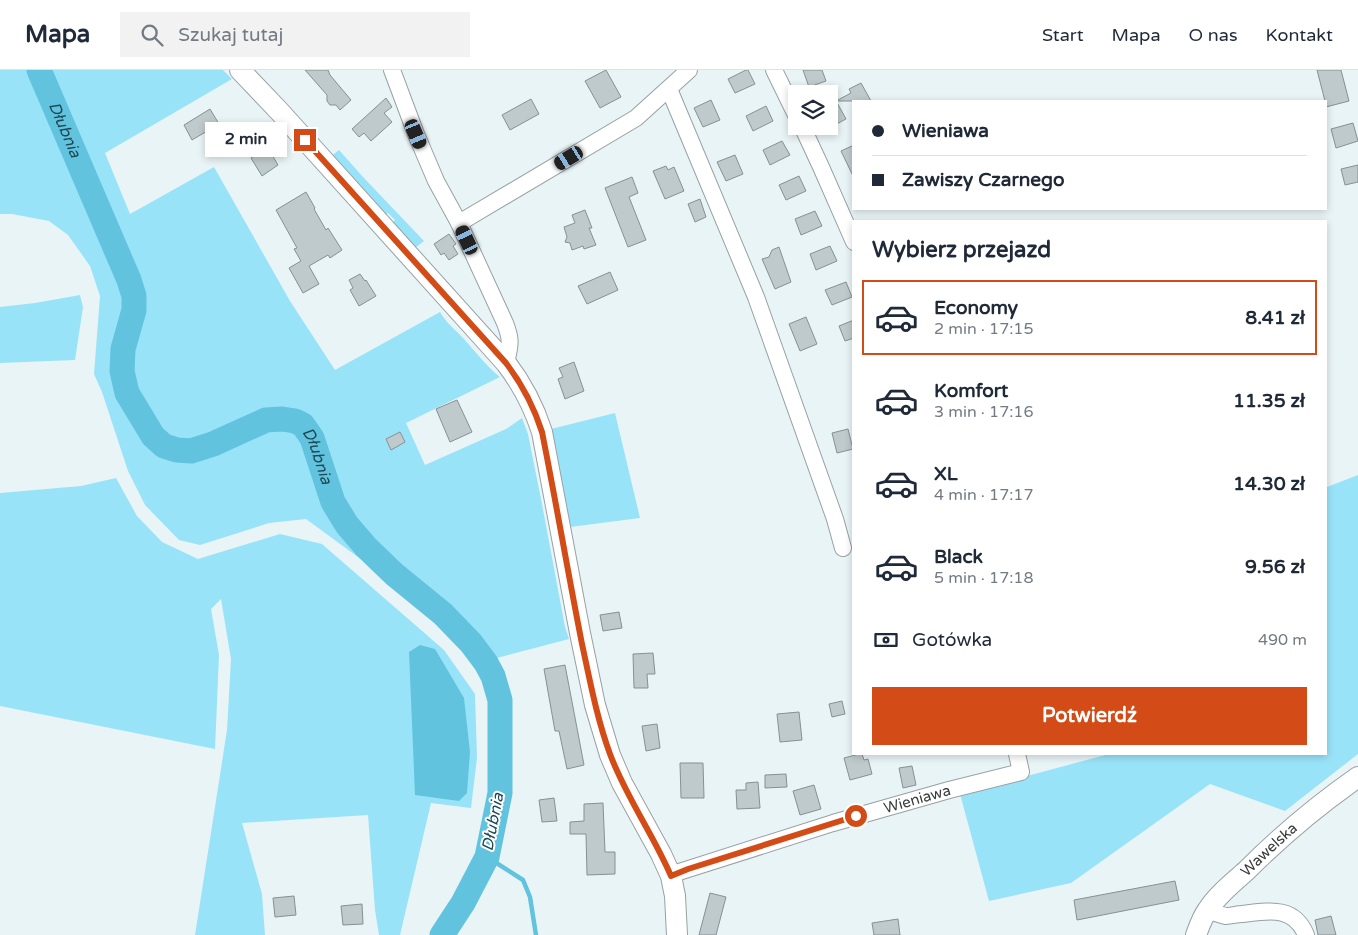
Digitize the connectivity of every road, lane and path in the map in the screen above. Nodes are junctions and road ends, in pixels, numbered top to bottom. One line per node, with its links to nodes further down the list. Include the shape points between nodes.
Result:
1 (240, 70): 10 (street)
2 (392, 70): 8 (street, via 436,180)
3 (689, 70): 5 (street)
4 (774, 70): 6 (street)
5 (669, 89): 8 (street, via 629,122); 11 (street, via 756,297)
6 (788, 99)
7 (806, 135): 9 (street)
8 (459, 223): 10 (street, via 509,334 511,344)
9 (852, 237)
10 (506, 363): 14 (street, via 531,403 542,432 595,705 610,755)
11 (844, 548)
12 (1016, 755): 14 (street, Wieniawa, via 1021,772 833,822)
13 (1358, 777): 15 (street, Wawelska, via 1285,834)
14 (671, 876): 16 (street)
15 (1208, 910): 17 (street, Wawelska); 18 (street, via 1225,916 1277,911 1294,918)
16 (677, 935)
17 (1196, 935)
18 (1306, 935)

